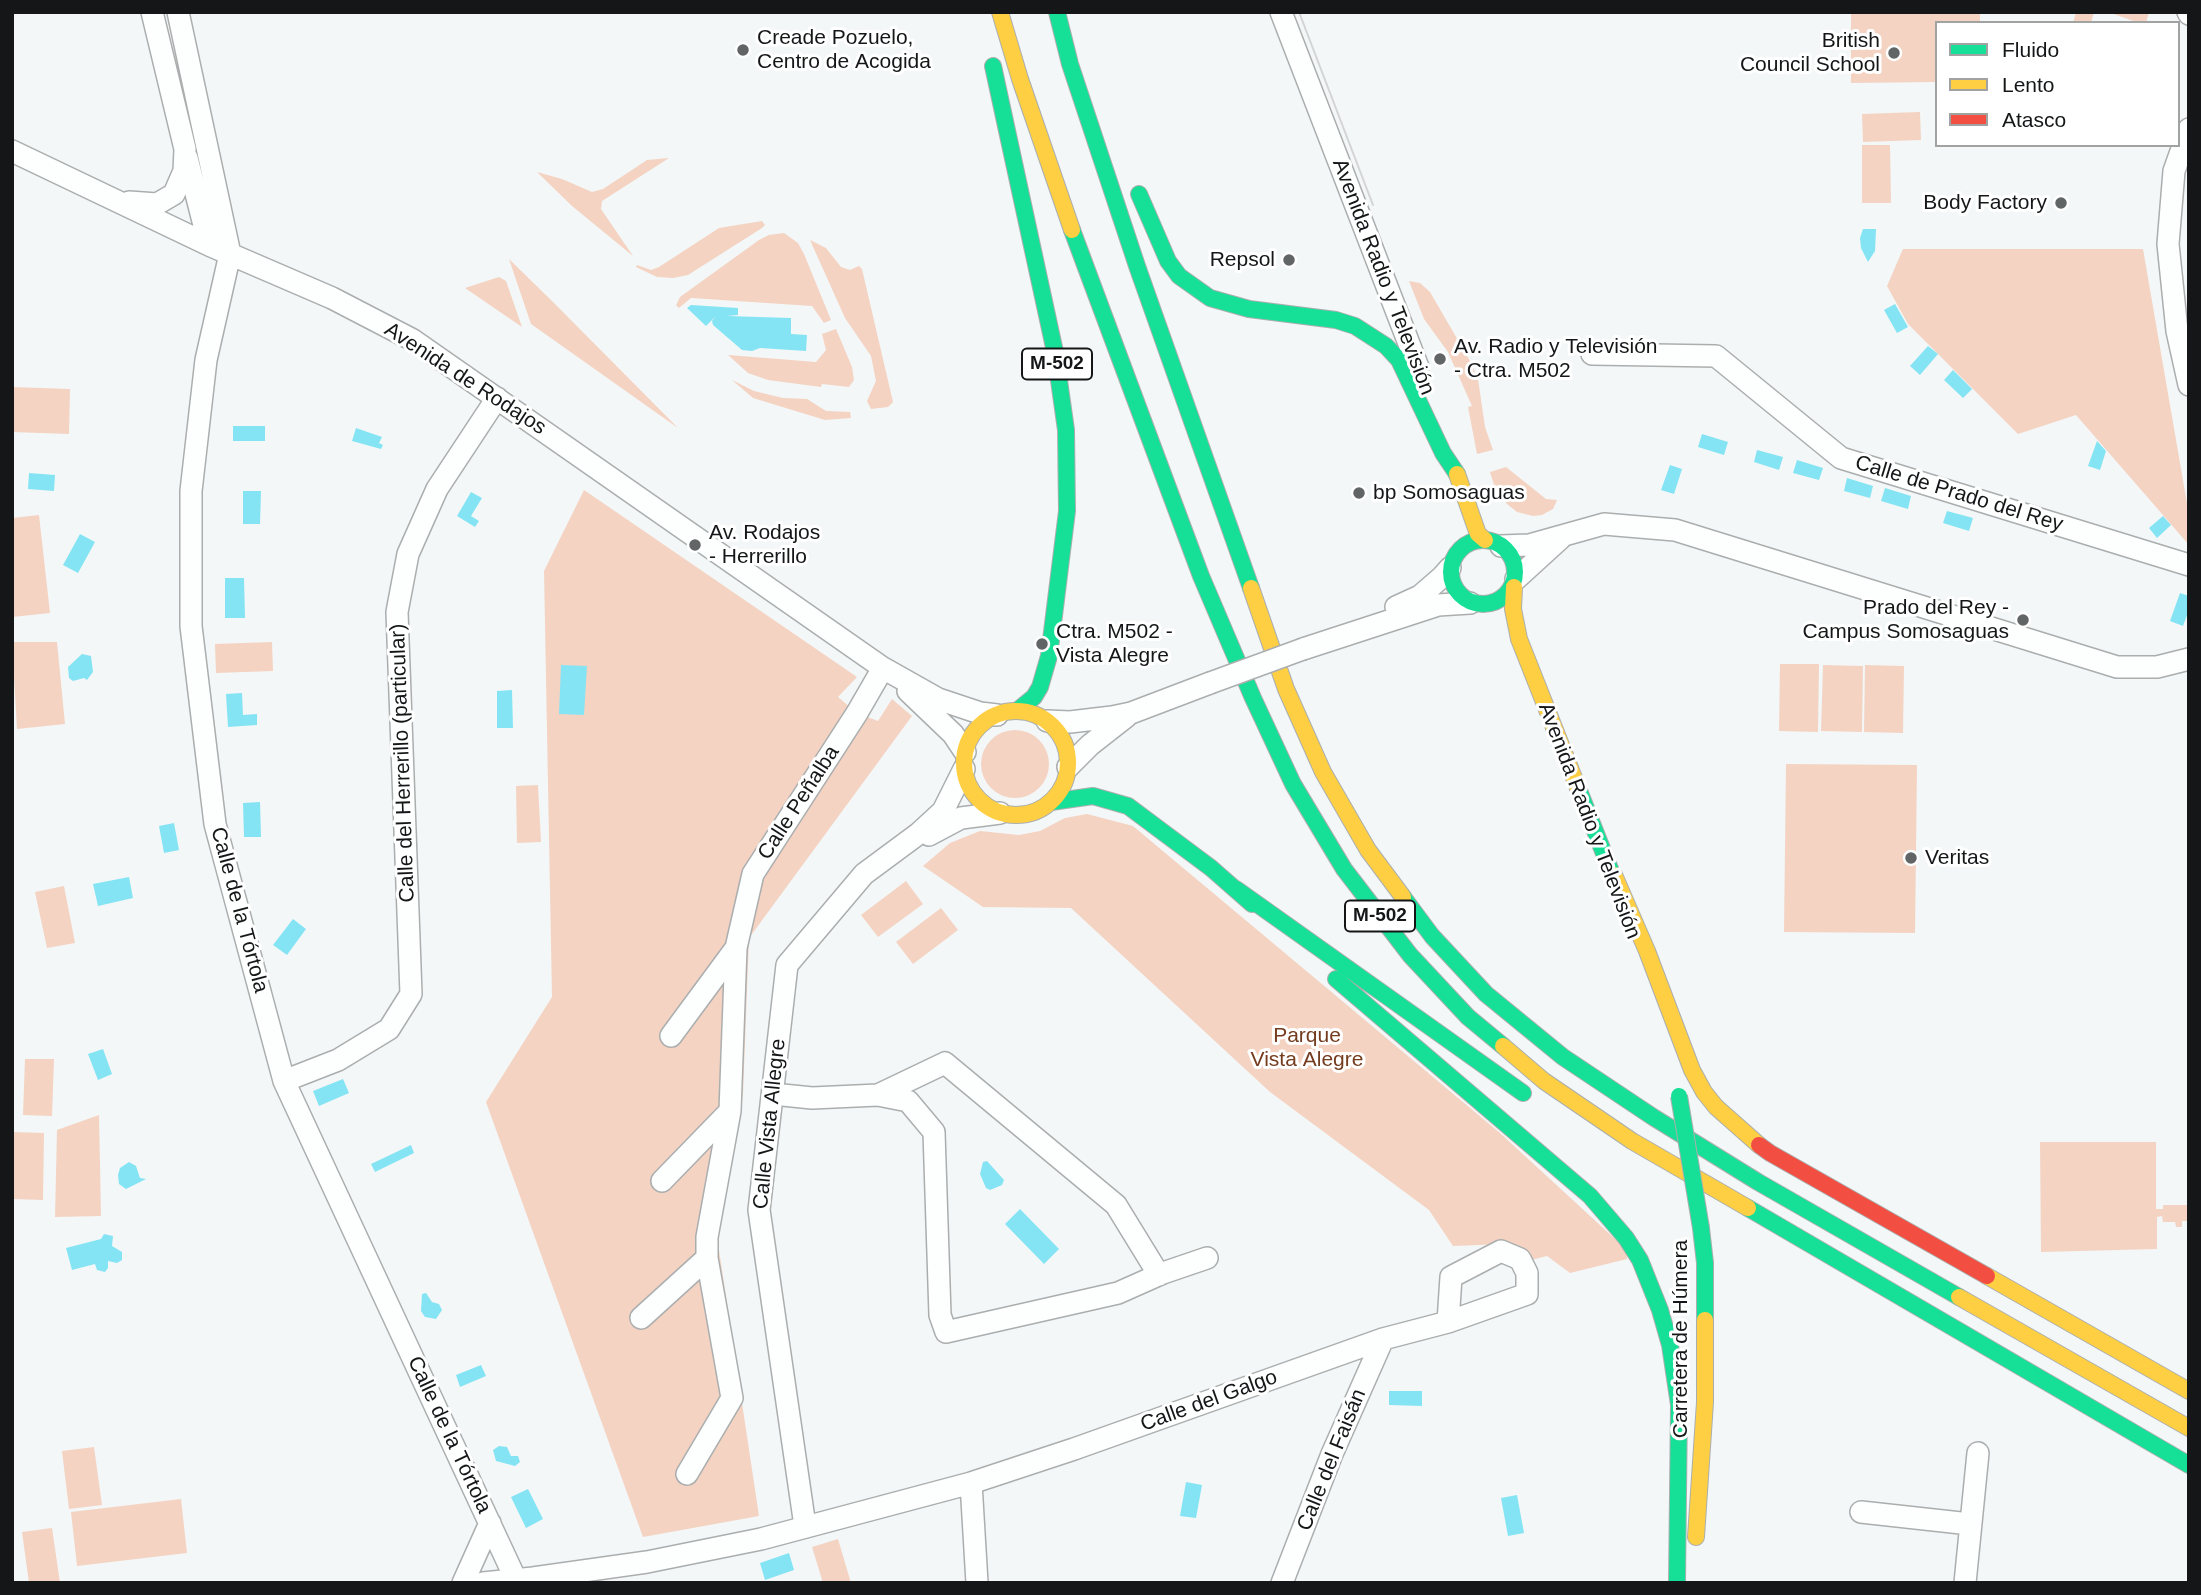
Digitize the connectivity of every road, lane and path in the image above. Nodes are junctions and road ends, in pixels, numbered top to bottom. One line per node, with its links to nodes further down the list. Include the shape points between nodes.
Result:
1 (152, 12): 10 (street)
2 (178, 12): 15 (street)
3 (1000, 12): 56 (main road, M-502, via 1087,274 1201,576 1293,784 1344,869 1410,955 1468,1017 1544,1081 1632,1141)
4 (1057, 12): 60 (main road, M-502, via 1137,266 1286,689 1323,772 1368,850 1432,936 1486,994 1563,1057 1653,1117 1769,1189)
5 (1070, 12): 8 (main road)
6 (1281, 12): 19 (street, Avenida Radio y Televisión)
7 (989, 47): 29 (main road, M-502, via 1055,352 1066,430 1067,511 1049,656 1034,697)
8 (1083, 47)
9 (2189, 129): 17 (street, via 2174,171 2168,244 2177,331)
10 (185, 149): 13 (street, via 184,171 174,194 157,204); 14 (street)
11 (12, 151): 13 (street, Avenida de Rodajos)
12 (1134, 180): 19 (main road, via 1168,261 1193,287 1229,305 1336,320 1386,346 1399,360)
13 (118, 201): 14 (street, Avenida de Rodajos)
14 (209, 245): 15 (street, Avenida de Rodajos)
15 (230, 254): 18 (street, Avenida de Rodajos, via 332,298 413,340); 42 (street, Calle de la Tórtola, via 206,360 191,491 191,625 215,824)
16 (1592, 354): 22 (street, Calle de Prado del Rey, via 1716,356 1841,458)
17 (2189, 385)
18 (497, 398): 28 (street, Avenida de Rodajos); 42 (street, Calle del Herrerillo (particular), via 437,489 408,554 397,612 411,994 389,1029 338,1060)
19 (1457, 474): 21 (main road, Avenida Radio y Televisión, via 1478,534)
20 (1566, 534): 21 (street, via 1529,545); 24 (street); 27 (street, via 1604,524 1675,530 2118,667 2157,667)
21 (1493, 543): 23 (main road, via 1473,541 1462,546); 24 (main road, via 1514,560)
22 (2189, 565)
23 (1450, 568): 25 (main road, via 1454,586); 26 (street, via 1420,596)
24 (1515, 583): 25 (main road, via 1495,603); 37 (main road, Avenida Radio y Televisión, via 1513,609 1519,639)
25 (1469, 603): 26 (street, via 1438,605)
26 (1303, 649): 30 (street, bridge)
27 (2189, 659)
28 (883, 668): 29 (street, Avenida de Rodajos, via 957,707); 32 (street, Avenida de Rodajos, via 953,734); 39 (street, Calle Peñalba, via 753,874)
29 (1007, 713): 31 (main road, via 1032,714); 32 (main road, via 979,727 970,738)
30 (1131, 713): 31 (street, via 1090,721); 33 (street)
31 (1047, 721): 33 (main road, via 1062,737)
32 (965, 760): 35 (main road, via 969,785 980,801); 36 (street, Calle Vista Allegre, via 943,811)
33 (1068, 767): 34 (main road, via 1064,784)
34 (1051, 803): 35 (main road, via 1027,814); 38 (main road, via 1093,796 1128,806)
35 (1000, 813): 36 (street, Calle Vista Allegre, via 961,818)
36 (864, 874): 44 (street, Calle Vista Allegre, via 787,965)
37 (1614, 875): 41 (main road, Avenida Radio y Televisión); 59 (main road, via 1692,1070 1716,1107 1744,1133 1770,1153)
38 (1236, 889): 46 (main road, M-502); 77 (main road, via 1590,1196 1640,1260 1670,1345 1679,1405)
39 (736, 948): 40 (street, Calle Peñalba); 47 (street, Calle Peñalba)
40 (671, 1036)
41 (1672, 1065)
42 (284, 1081): 66 (street, Calle de la Tórtola)
43 (1678, 1091): 69 (main road, Carretera de Húmera, bridge, via 1705,1263 1705,1402)
44 (773, 1094): 45 (street, via 812,1098); 68 (street, Calle Vista Allegre, via 759,1210)
45 (878, 1095): 54 (street, via 945,1063 1116,1205); 54 (street, via 908,1101 933,1132 940,1315 946,1332 1118,1293)
46 (1541, 1106)
47 (730, 1111): 48 (street); 52 (street, Calle Peñalba)
48 (662, 1181)
49 (1680, 1191): 50 (main road)
50 (1716, 1211)
51 (1786, 1249): 56 (main road, M-502)
52 (707, 1258): 55 (street); 63 (street, Calle Peñalba, via 732,1398)
53 (1207, 1258): 54 (street)
54 (1159, 1275)
55 (640, 1318)
56 (1944, 1321): 62 (main road, M-502)
57 (1448, 1322): 57 (street, Calle del Galgo, via 1451,1276 1501,1251 1520,1259 1527,1273 1527,1294); 58 (street, Calle del Galgo)
58 (1383, 1339): 64 (street, Calle del Galgo); 76 (street, Calle del Faisán)
59 (2189, 1391)
60 (2189, 1428)
61 (1978, 1453): 67 (street)
62 (2189, 1465)
63 (687, 1475)
64 (971, 1483): 68 (street, Calle del Galgo); 75 (street)
65 (1861, 1512): 67 (street)
66 (490, 1523): 71 (street, Calle de la Tórtola); 72 (street, Calle de la Tórtola)
67 (1970, 1524): 78 (street)
68 (805, 1526): 70 (street, Calle del Galgo)
69 (1695, 1555)
70 (647, 1562): 71 (street, Calle del Galgo); 74 (street)
71 (516, 1580): 73 (street, Calle del Galgo)
72 (463, 1583)
73 (483, 1583)
74 (653, 1583)
75 (977, 1583)
76 (1282, 1583)
77 (1676, 1583)
78 (1965, 1583)

